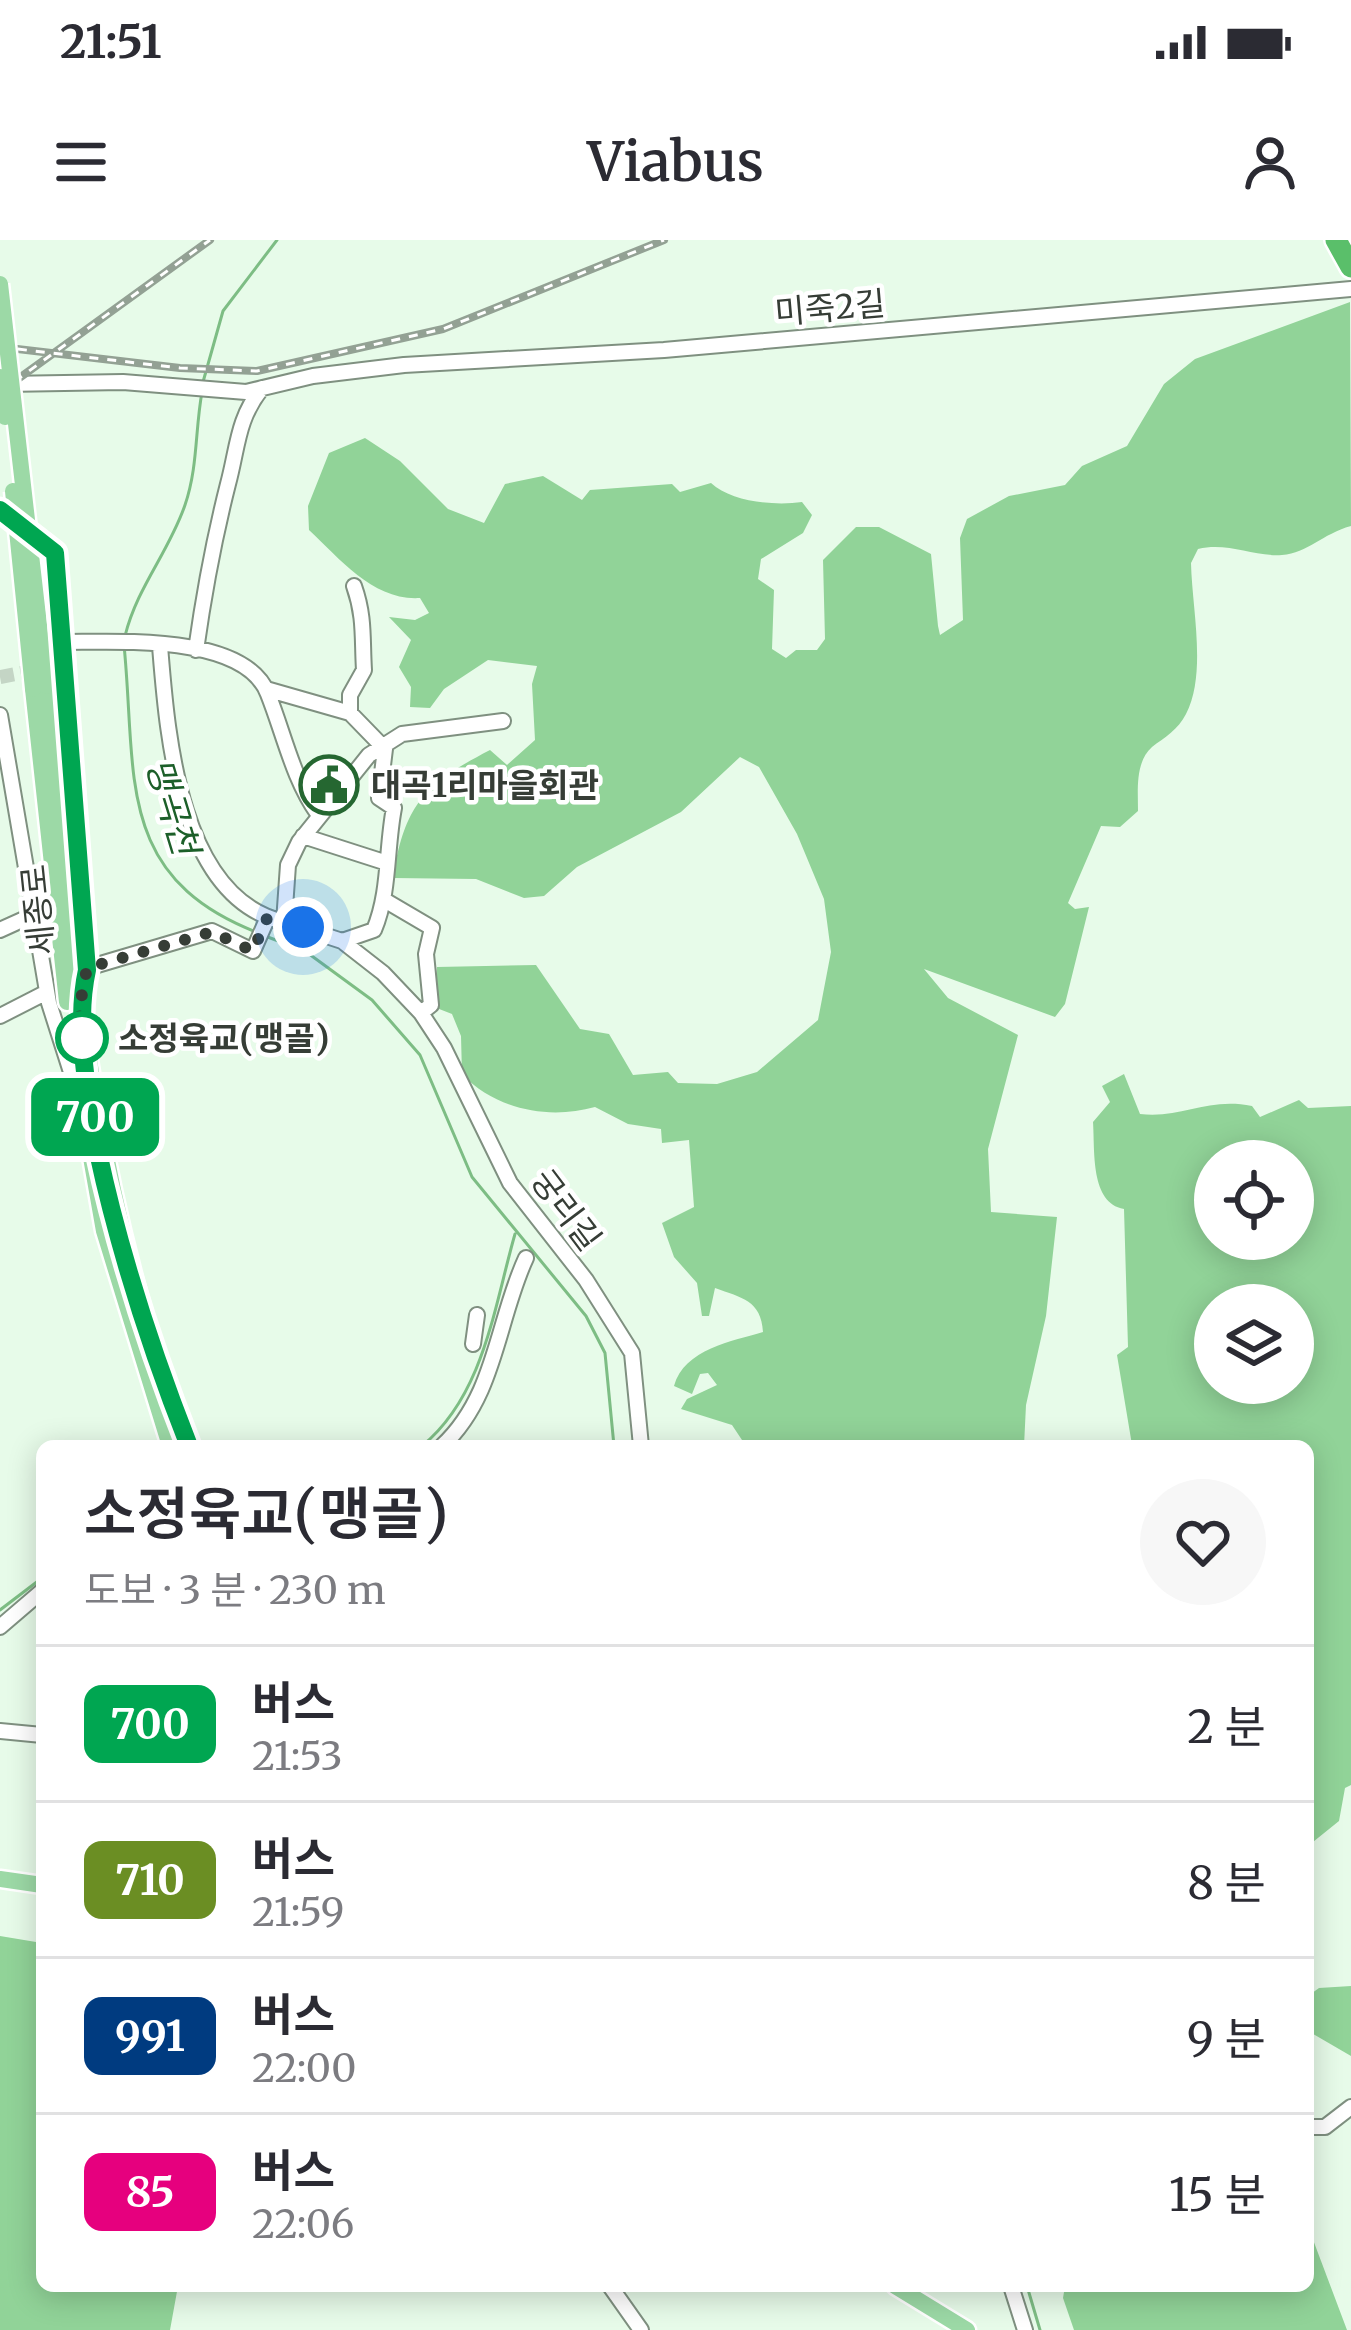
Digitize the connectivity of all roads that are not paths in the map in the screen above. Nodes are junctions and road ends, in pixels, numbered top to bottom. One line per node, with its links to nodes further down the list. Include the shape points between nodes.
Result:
1 (1336, 240): 2 (highway)
2 (1351, 267)
3 (0, 284): 12 (main road, 세종로, bridge)
4 (1351, 289): 6 (street, 미죽2길, via 313,376)
5 (0, 380): 6 (street, 미죽2길); 12 (main road, 세종로, bridge)
6 (254, 390): 11 (street, via 237,426 212,536)
7 (0, 510): 9 (street, via 55,553)
8 (354, 586): 14 (street, via 366,625 364,670)
9 (64, 642): 10 (street); 26 (street)
10 (154, 646): 11 (street); 23 (street, 궁리길, via 171,768 190,818 214,869)
11 (196, 650): 13 (street, via 247,664)
12 (40, 688): 28 (main road, 세종로); 31 (main road, 세종로, via 65,992)
13 (266, 689): 14 (street); 18 (street)
14 (350, 713): 17 (street)
15 (0, 715): 22 (street)
16 (503, 721): 17 (street, via 402,734)
17 (385, 749): 18 (street, via 369,755); 20 (street, via 379,799 394,808)
18 (318, 814): 19 (street)
19 (303, 836): 20 (street); 23 (street)
20 (384, 862): 21 (street)
21 (386, 901): 25 (street, via 374,930); 29 (street, via 432,928 431,1005)
22 (33, 915): 24 (street); 27 (street)
23 (276, 919): 25 (street, 궁리길); 26 (street, via 253,951 212,932)
24 (0, 930)
25 (342, 941): 29 (street, 궁리길)
26 (87, 968): 28 (street)
27 (48, 998): 30 (street); 31 (street)
28 (79, 1010): 36 (main road, 세종로, via 127,1261)
29 (421, 1013): 38 (street, 궁리길, via 511,1184 632,1353)
30 (0, 1016)
31 (84, 1113): 35 (main road, 세종로, via 104,1231)
32 (526, 1258): 34 (street)
33 (477, 1315): 34 (street, via 474,1340)
34 (499, 1344): 37 (street, via 470,1412)
35 (168, 1440)
36 (187, 1440)
37 (447, 1440)
38 (640, 1440)
39 (36, 1596): 40 (street)
40 (0, 1628)
41 (0, 1731): 42 (street)
42 (36, 1734)
43 (0, 1879): 44 (main road)
44 (36, 1885)
45 (1351, 2107): 46 (street)
46 (1314, 2127)
47 (614, 2292): 51 (street)
48 (886, 2292): 52 (main road)
49 (905, 2292): 53 (main road)
50 (1013, 2292): 54 (street)
51 (641, 2330)
52 (947, 2330)
53 (967, 2330)
54 (1025, 2330)

